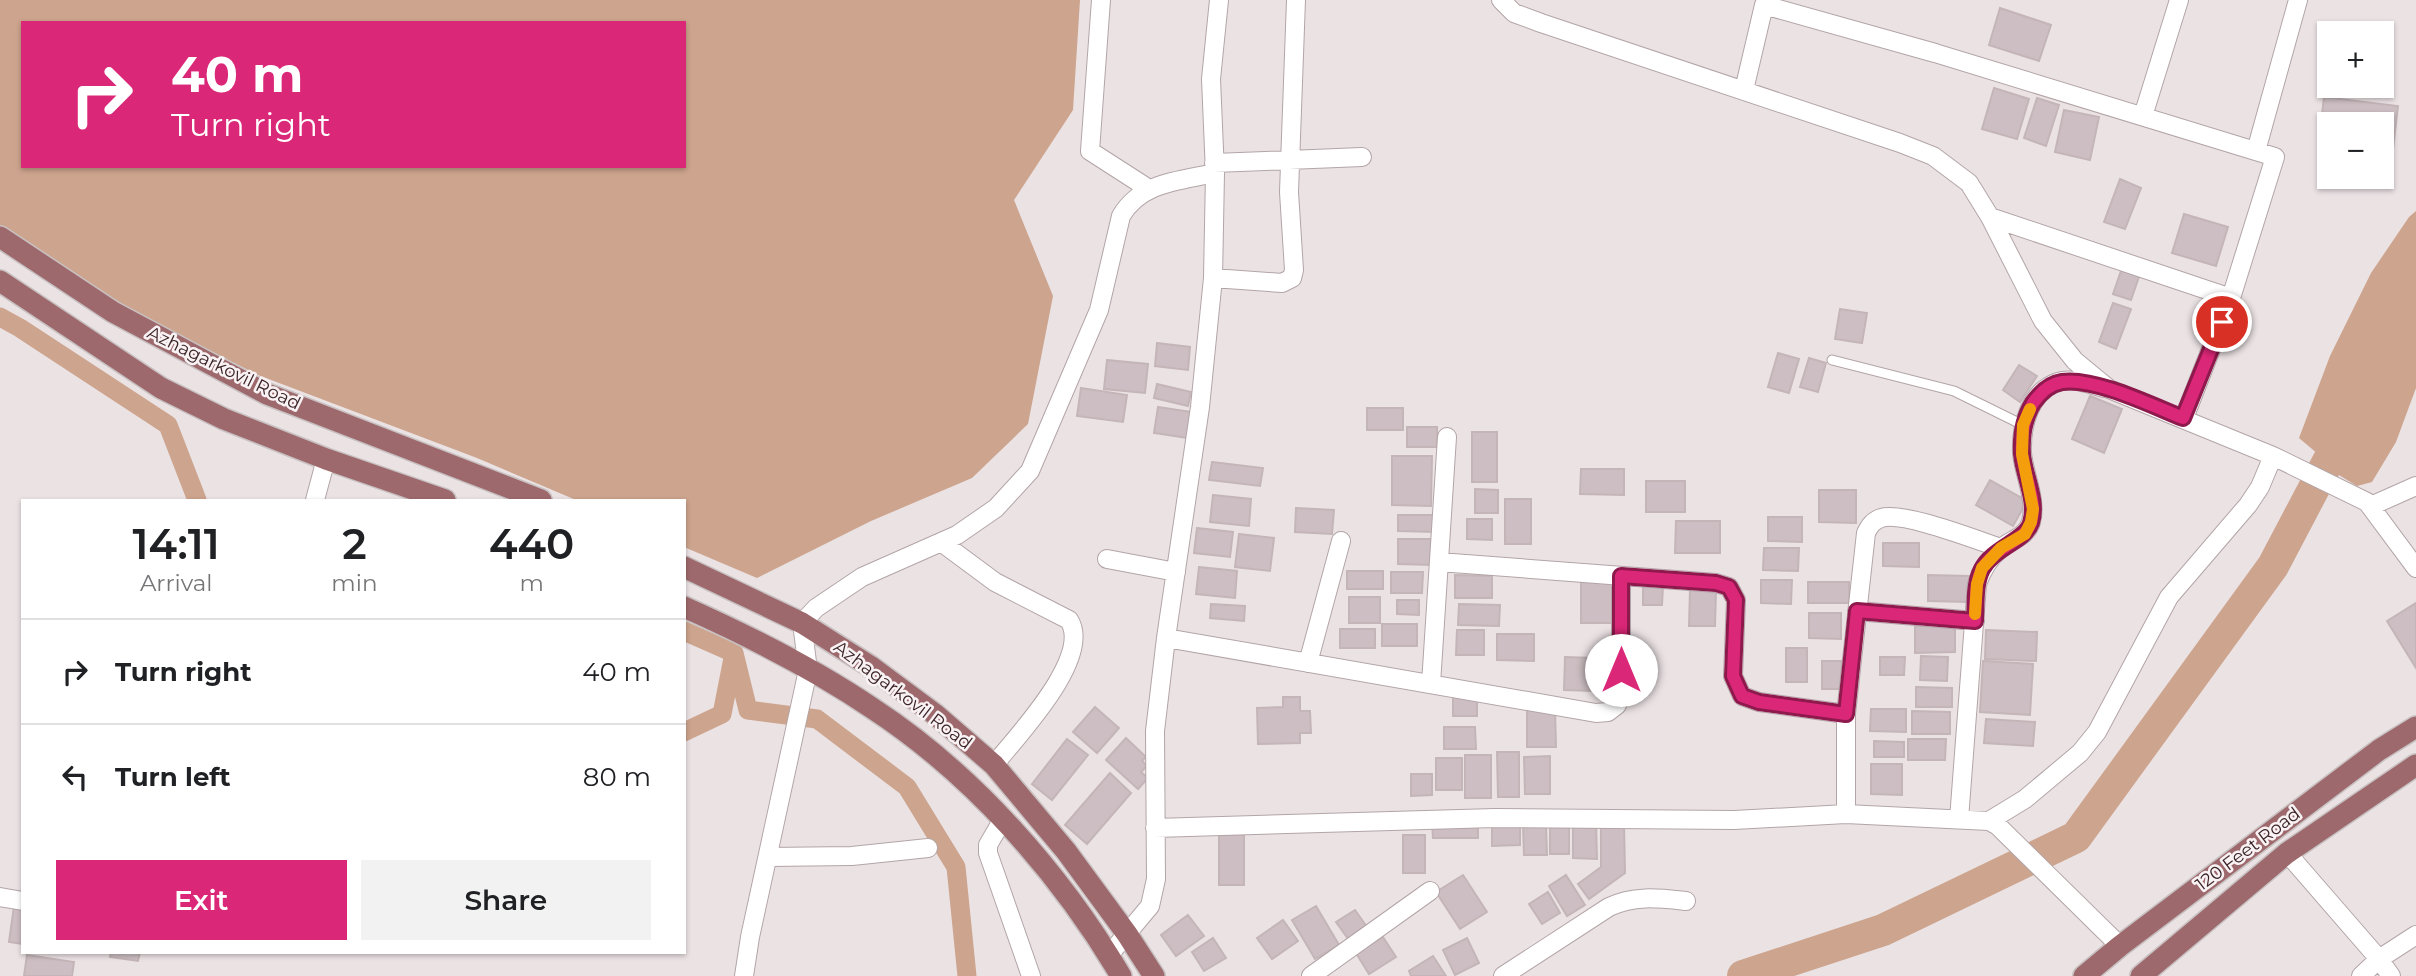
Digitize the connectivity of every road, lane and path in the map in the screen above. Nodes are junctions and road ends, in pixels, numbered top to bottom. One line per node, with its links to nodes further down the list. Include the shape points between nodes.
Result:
1 (1101, 0): 13 (street, via 1090,151)
2 (1219, 0): 12 (street, via 1211,79)
3 (1296, 0): 11 (street)
4 (1501, 0): 7 (street, via 1514,13 1541,23)
5 (2179, 0): 8 (street)
6 (2298, 0): 9 (street)
7 (1744, 90): 8 (street, via 1764,5); 14 (street, via 1933,156 1969,183)
8 (2143, 117): 9 (street)
9 (2256, 151): 18 (street, via 2275,157)
10 (1362, 157): 11 (street)
11 (1291, 159): 12 (street); 16 (street, via 1292,278 1282,284)
12 (1214, 168): 13 (street); 16 (street)
13 (1149, 189): 32 (street, via 1137,195 1121,216 1099,310 1030,471 996,508)
14 (1990, 217): 18 (street); 20 (street, via 2043,321 2075,361)
15 (0, 237): 29 (main road, Azhagarkovil Road, via 113,312 267,394)
16 (1213, 278): 38 (street)
17 (2, 288): 25 (main road, via 161,388 224,419)
18 (2231, 298): 21 (street)
19 (1832, 360): 22 (lane, via 1954,391)
20 (2109, 389): 21 (street); 22 (street, via 2059,382 2041,392)
21 (2183, 418): 24 (street)
22 (2023, 425): 33 (street, via 2031,522 2025,534)
23 (1447, 437): 35 (street)
24 (2278, 458): 30 (street); 55 (street, via 2248,505 2169,597 2097,733 2080,753)
25 (326, 459): 27 (street); 28 (main road)
26 (2416, 486): 30 (street)
27 (315, 499)
28 (443, 499)
29 (538, 499)
30 (2369, 504): 37 (street)
31 (1341, 541): 45 (street)
32 (941, 542): 43 (street, via 862,577); 50 (street, via 995,582 1069,620 1075,629 1068,663 1049,698)
33 (2001, 548): 41 (street, via 1903,517 1884,517 1870,524 1866,533); 42 (street, via 1982,568)
34 (1107, 559): 38 (street)
35 (1439, 562): 39 (street); 47 (street)
36 (686, 568): 43 (main road, Azhagarkovil Road)
37 (2416, 568)
38 (1176, 572): 44 (street)
39 (1621, 576): 47 (street, via 1621,693 1608,712); 48 (street, via 1729,587 1736,600 1733,676 1742,696)
40 (686, 608): 46 (main road, Azhagarkovil Road, via 754,638)
41 (1857, 611): 42 (street); 48 (street)
42 (1975, 621): 54 (street)
43 (802, 623): 46 (street); 50 (main road, Azhagarkovil Road, via 881,674)
44 (1166, 638): 45 (street); 56 (street, via 1155,731)
45 (1308, 663): 47 (street)
46 (808, 670): 53 (main road, Azhagarkovil Road, via 873,708 931,752); 59 (street)
47 (1431, 684)
48 (1846, 714): 52 (street)
49 (2416, 727): 60 (main road, 120 Feet Road)
50 (994, 765): 66 (main road, Azhagarkovil Road)
51 (2416, 765): 58 (main road, 120 Feet Road)
52 (1846, 814): 54 (street); 56 (street, via 1734,820 1495,818)
53 (1003, 819): 69 (main road, Azhagarkovil Road); 72 (street, via 988,853)
54 (1959, 819): 55 (street)
55 (1994, 823): 68 (street)
56 (1155, 828): 66 (street, via 1156,879 1150,906)
57 (928, 848): 59 (street, via 852,856)
58 (2287, 853): 65 (main road, 120 Feet Road); 70 (street)
59 (768, 857): 71 (street)
60 (2200, 885): 65 (main road); 68 (main road, 120 Feet Road)
61 (1430, 891): 75 (street)
62 (0, 897): 63 (street)
63 (21, 901)
64 (1686, 901): 76 (street, via 1623,900)
65 (2219, 911): 78 (main road, 120 Feet Road)
66 (1127, 934): 69 (street); 74 (main road, Azhagarkovil Road)
67 (2416, 935): 70 (street)
68 (2120, 946): 77 (main road, 120 Feet Road)
69 (1109, 955): 73 (main road, Azhagarkovil Road)
70 (2379, 959): 79 (street); 80 (street)
71 (744, 976)
72 (1031, 976)
73 (1121, 976)
74 (1154, 976)
75 (1311, 976)
76 (1503, 976)
77 (2084, 976)
78 (2141, 976)
79 (2361, 976)
80 (2391, 976)

